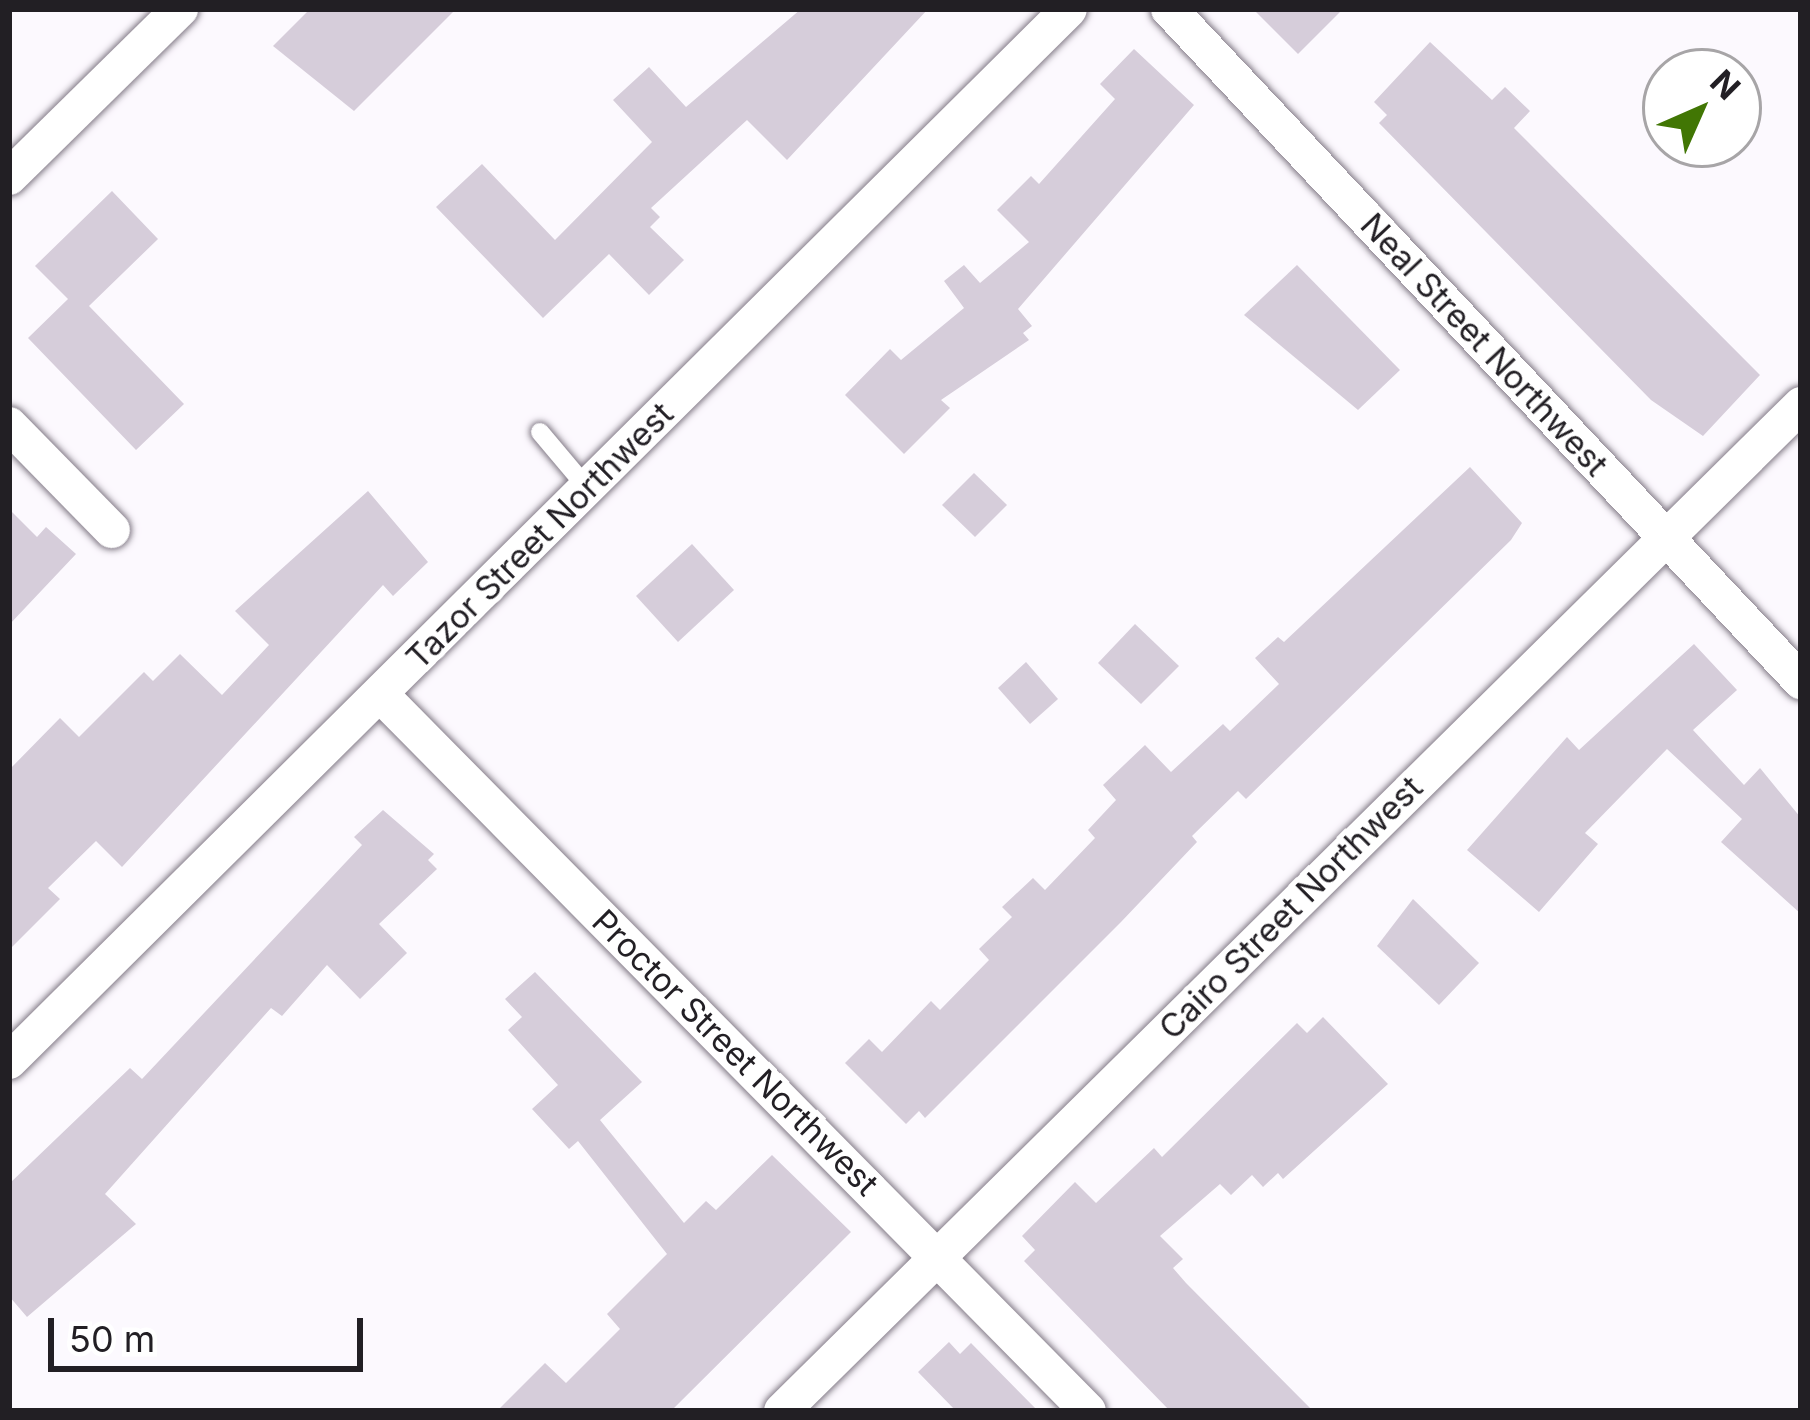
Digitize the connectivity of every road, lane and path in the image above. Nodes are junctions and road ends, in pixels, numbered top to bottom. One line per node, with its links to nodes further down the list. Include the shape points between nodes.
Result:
1 (180, 9): 4 (street)
2 (1069, 9): 8 (street, Tazor Street Northwest)
3 (1169, 9): 10 (street, Neal Street Northwest)
4 (9, 177)
5 (1801, 406): 10 (street, Cairo Street Northwest)
6 (9, 425): 9 (street)
7 (539, 432): 8 (lane)
8 (588, 489): 12 (street, Tazor Street Northwest)
9 (112, 530)
10 (1666, 538): 11 (street, Neal Street Northwest); 14 (street, Cairo Street Northwest)
11 (1801, 681)
12 (381, 695): 13 (street, Tazor Street Northwest); 14 (street, Proctor Street Northwest)
13 (9, 1060)
14 (937, 1258): 15 (street, Cairo Street Northwest); 16 (street, Proctor Street Northwest)
15 (782, 1411)
16 (1088, 1411)

